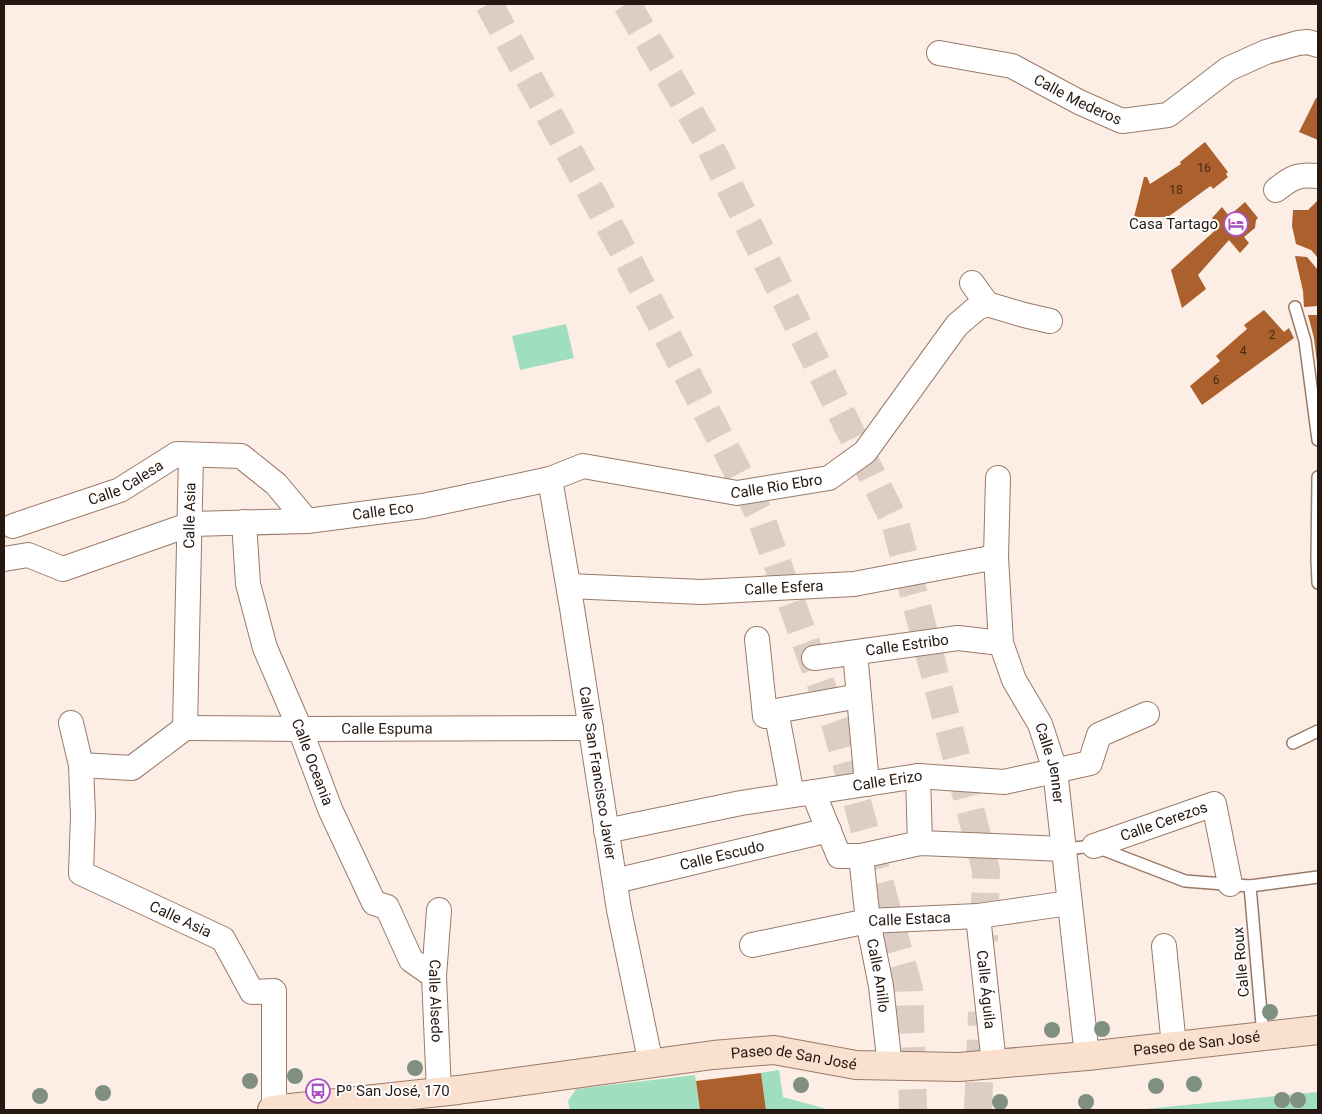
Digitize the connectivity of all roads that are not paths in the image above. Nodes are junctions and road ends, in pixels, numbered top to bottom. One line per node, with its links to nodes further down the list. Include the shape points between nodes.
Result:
1 (1318, 45): 2 (street, Calle Mederos, via 1298,43 1266,52 1228,69 1168,115 1122,121 1012,66)
2 (939, 54)
3 (1318, 176): 4 (street, via 1292,178)
4 (1276, 190)
5 (972, 283): 6 (street)
6 (987, 304): 8 (street); 13 (street, Calle Rio Ebro, via 977,308 958,325 865,452 829,478 737,493 584,466)
7 (1295, 307): 9 (lane, via 1304,341)
8 (1050, 322)
9 (1318, 440)
10 (191, 455): 14 (street, Calle Calesa, via 241,456 276,484); 16 (street, Calle Asia); 17 (street, Calle Calesa, via 177,454 120,490)
11 (1318, 477): 20 (lane)
12 (998, 478): 18 (street, Calle Jenner)
13 (550, 479): 14 (street, Calle Eco, via 423,506); 21 (street, Calle San Francisco Javier)
14 (307, 521): 15 (street, Calle Eco)
15 (244, 522): 16 (street, Calle Eco); 32 (street, Calle Oceania, via 248,584 253,603 266,648)
16 (191, 524): 19 (street, Calle Eco, via 63,569 28,556); 30 (street, Calle Asia)
17 (13, 526)
18 (996, 557): 21 (street, Calle Esfera, via 854,584 702,592); 23 (street, Calle Jenner)
19 (4, 558)
20 (1318, 583)
21 (568, 586): 31 (street, Calle San Francisco Javier)
22 (757, 639): 27 (street, via 765,716)
23 (1001, 643): 24 (street, Calle Estribo, via 958,638); 36 (street, Calle Jenner, via 1014,680 1040,724)
24 (855, 653): 25 (street, Calle Estribo); 26 (street)
25 (814, 658)
26 (859, 696): 27 (street); 38 (street)
27 (776, 711): 39 (street)
28 (1147, 714): 36 (street, Calle Erizo, via 1099,735 1090,763)
29 (71, 723): 35 (street, Calle Asia)
30 (185, 728): 32 (street, Calle Espuma); 35 (street, via 132,768)
31 (591, 728): 32 (street, Calle Espuma); 41 (street, Calle San Francisco Javier)
32 (300, 729): 55 (street, Calle Oceania, via 330,809 374,903 387,907 411,960)
33 (1318, 731): 34 (lane)
34 (1293, 743)
35 (81, 765): 64 (street, Calle Asia, via 81,872 223,939 252,992 274,991)
36 (1055, 770): 37 (street, Calle Erizo, via 1004,782); 44 (street, Calle Jenner)
37 (918, 776): 38 (street, Calle Erizo); 42 (street)
38 (867, 784): 39 (street, Calle Erizo)
39 (802, 794): 40 (street); 41 (street, Calle Erizo)
40 (829, 830): 45 (street, via 839,856); 47 (street, Calle Escudo)
41 (606, 831): 47 (street, Calle San Francisco Javier)
42 (920, 842): 44 (street, Calle Cerezos); 45 (street, Calle Cerezos)
43 (1094, 846): 44 (lane, Calle Cerezos); 48 (lane, Calle Cerezos, via 1186,881); 48 (street, Calle Cerezos, via 1214,804)
44 (1064, 850): 49 (street, Calle Jenner)
45 (861, 856): 52 (street, Calle Anillo)
46 (1318, 877): 48 (lane, Calle Cerezos)
47 (615, 881): 60 (street, Calle San Francisco Javier)
48 (1240, 885): 57 (lane, Calle Roux)
49 (1070, 903): 51 (street, Calle Estaca); 59 (street, Calle Jenner)
50 (439, 910): 55 (street, Calle Alsedo)
51 (978, 916): 52 (street, Calle Estaca); 61 (street, Calle Águila)
52 (868, 921): 53 (street, Calle Estaca); 62 (street, Calle Anillo, via 881,986)
53 (752, 945)
54 (1164, 946): 58 (street)
55 (434, 976): 63 (street, Calle Alsedo)
56 (1318, 1030): 57 (street, Paseo de San José)
57 (1263, 1036): 58 (street, Paseo de San José)
58 (1174, 1046): 59 (street, Paseo de San José)
59 (1087, 1056): 61 (street, Paseo de San José)
60 (651, 1064): 62 (street, Paseo de San José, via 774,1050 856,1065); 63 (street, Paseo de San José)
61 (994, 1064): 62 (street, Paseo de San José)
62 (890, 1067)
63 (440, 1092): 64 (street, Paseo de San José)
64 (273, 1110)

